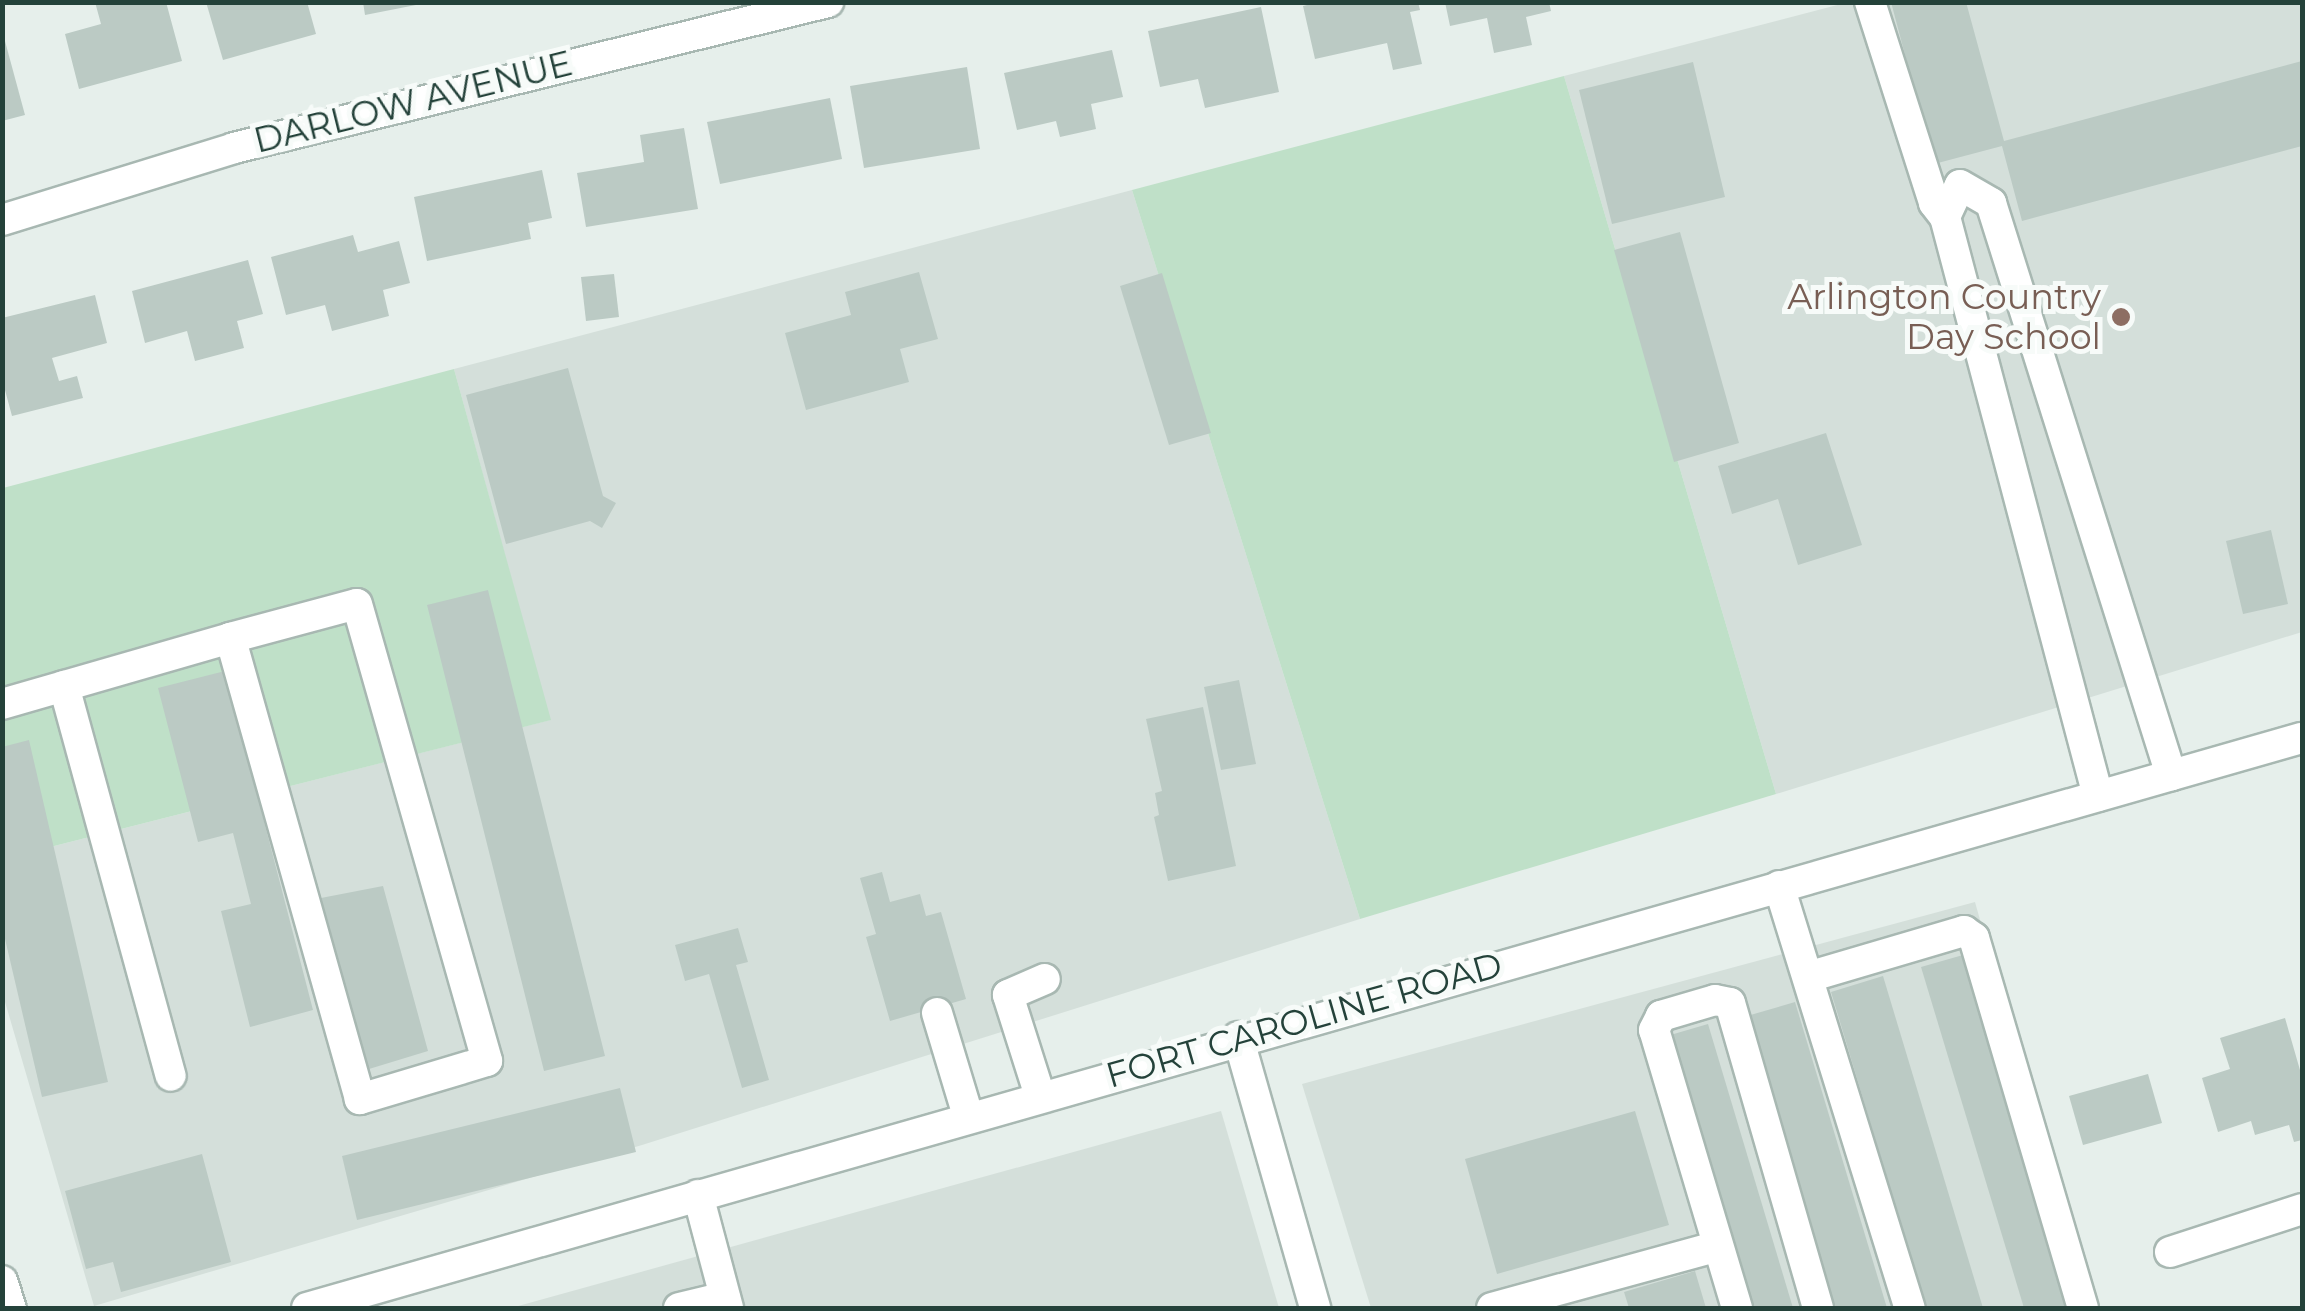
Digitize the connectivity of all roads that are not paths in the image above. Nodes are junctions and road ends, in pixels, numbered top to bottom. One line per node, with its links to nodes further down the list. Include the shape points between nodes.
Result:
1 (828, 2): 4 (street, DARLOW AVENUE, via 272,138)
2 (1870, 2): 3 (street, via 1934,204)
3 (1945, 217): 5 (street, via 1960,185 1991,203); 6 (street)
4 (2, 220)
5 (2015, 281): 6 (street); 11 (street)
6 (1967, 300): 12 (street)
7 (230, 638): 7 (street, via 360,1098 487,1061 357,604); 8 (street)
8 (64, 686): 9 (street); 18 (street)
9 (2, 704)
10 (2302, 738): 11 (street, FORT CAROLINE ROAD)
11 (2171, 775): 12 (street, FORT CAROLINE ROAD)
12 (2098, 796): 13 (street, FORT CAROLINE ROAD)
13 (1779, 886): 14 (street); 17 (street, FORT CAROLINE ROAD)
14 (1808, 977): 34 (street); 35 (street, via 1964,931 1974,938)
15 (1045, 978): 19 (street, via 1008,995)
16 (937, 1013): 20 (street)
17 (1238, 1037): 19 (street, FORT CAROLINE ROAD); 30 (street)
18 (171, 1076)
19 (1040, 1096): 20 (street, FORT CAROLINE ROAD)
20 (968, 1116): 21 (street, FORT CAROLINE ROAD)
21 (698, 1194): 26 (street); 28 (street, FORT CAROLINE ROAD)
22 (2302, 1209): 24 (street)
23 (1718, 1246): 31 (street); 32 (street); 33 (street, via 1654,1030 1661,1016 1715,1000 1730,1003)
24 (2170, 1252)
25 (2, 1281): 27 (street)
26 (726, 1302): 29 (street)
27 (10, 1308)
28 (307, 1308)
29 (679, 1308)
30 (1315, 1308)
31 (1492, 1308)
32 (1737, 1308)
33 (1818, 1308)
34 (1910, 1308)
35 (2083, 1308)

